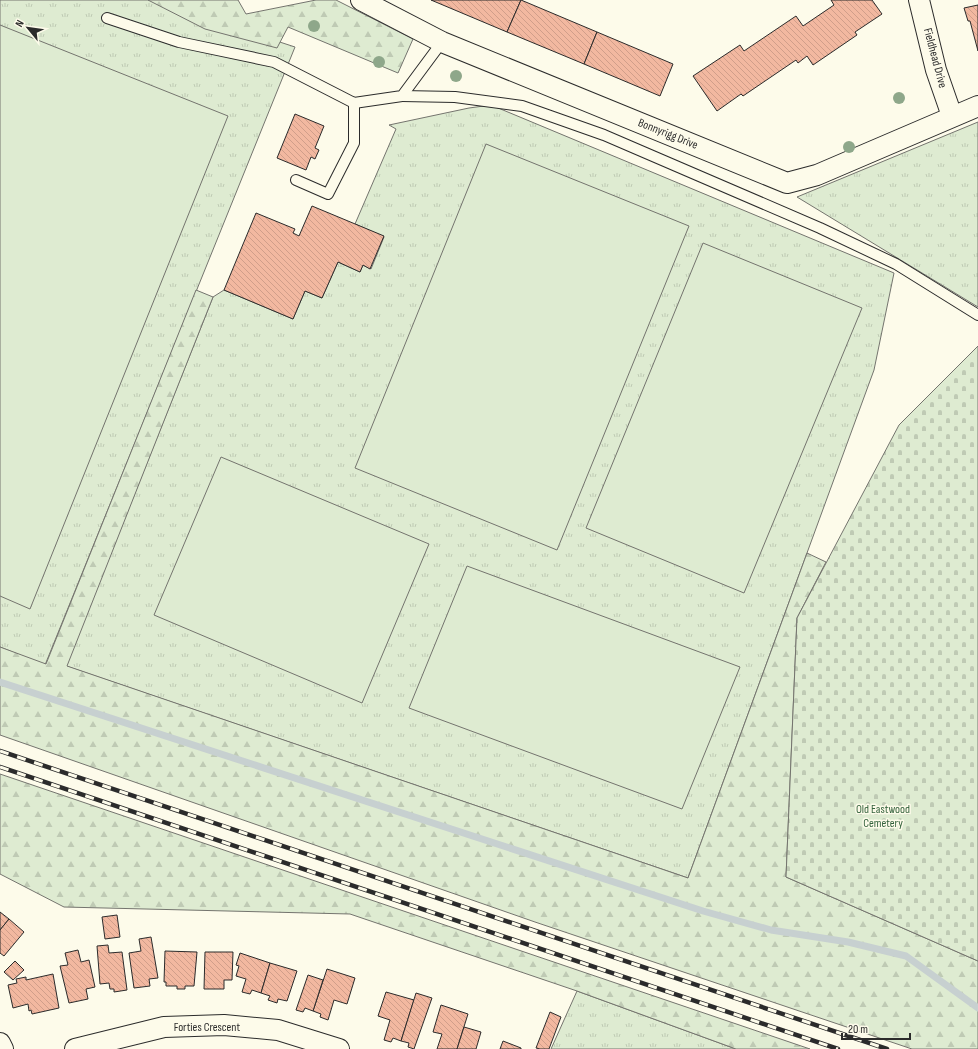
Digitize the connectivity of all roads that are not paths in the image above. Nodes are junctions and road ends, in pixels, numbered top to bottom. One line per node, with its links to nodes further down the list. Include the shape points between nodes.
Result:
1 (361, 0): 4 (street, Bonnyrigg Drive)
2 (919, 0): 8 (street, Fieldhead Drive, via 936,70)
3 (107, 18): 6 (lane, via 179,42 274,62)
4 (442, 42): 5 (lane); 8 (street, Bonnyrigg Drive, via 787,183 824,173)
5 (402, 96): 6 (lane); 10 (lane, via 455,97 522,106 604,135 820,228 896,264)
6 (354, 103): 9 (lane, via 354,143 328,194)
7 (978, 106): 8 (street, Bonnyrigg Drive)
8 (952, 116)
9 (296, 180)
10 (978, 315)
11 (0, 1044): 12 (street)
12 (3, 1049)
13 (75, 1049): 14 (street, Forties Crescent, via 164,1027 224,1025 278,1030)
14 (339, 1049)

